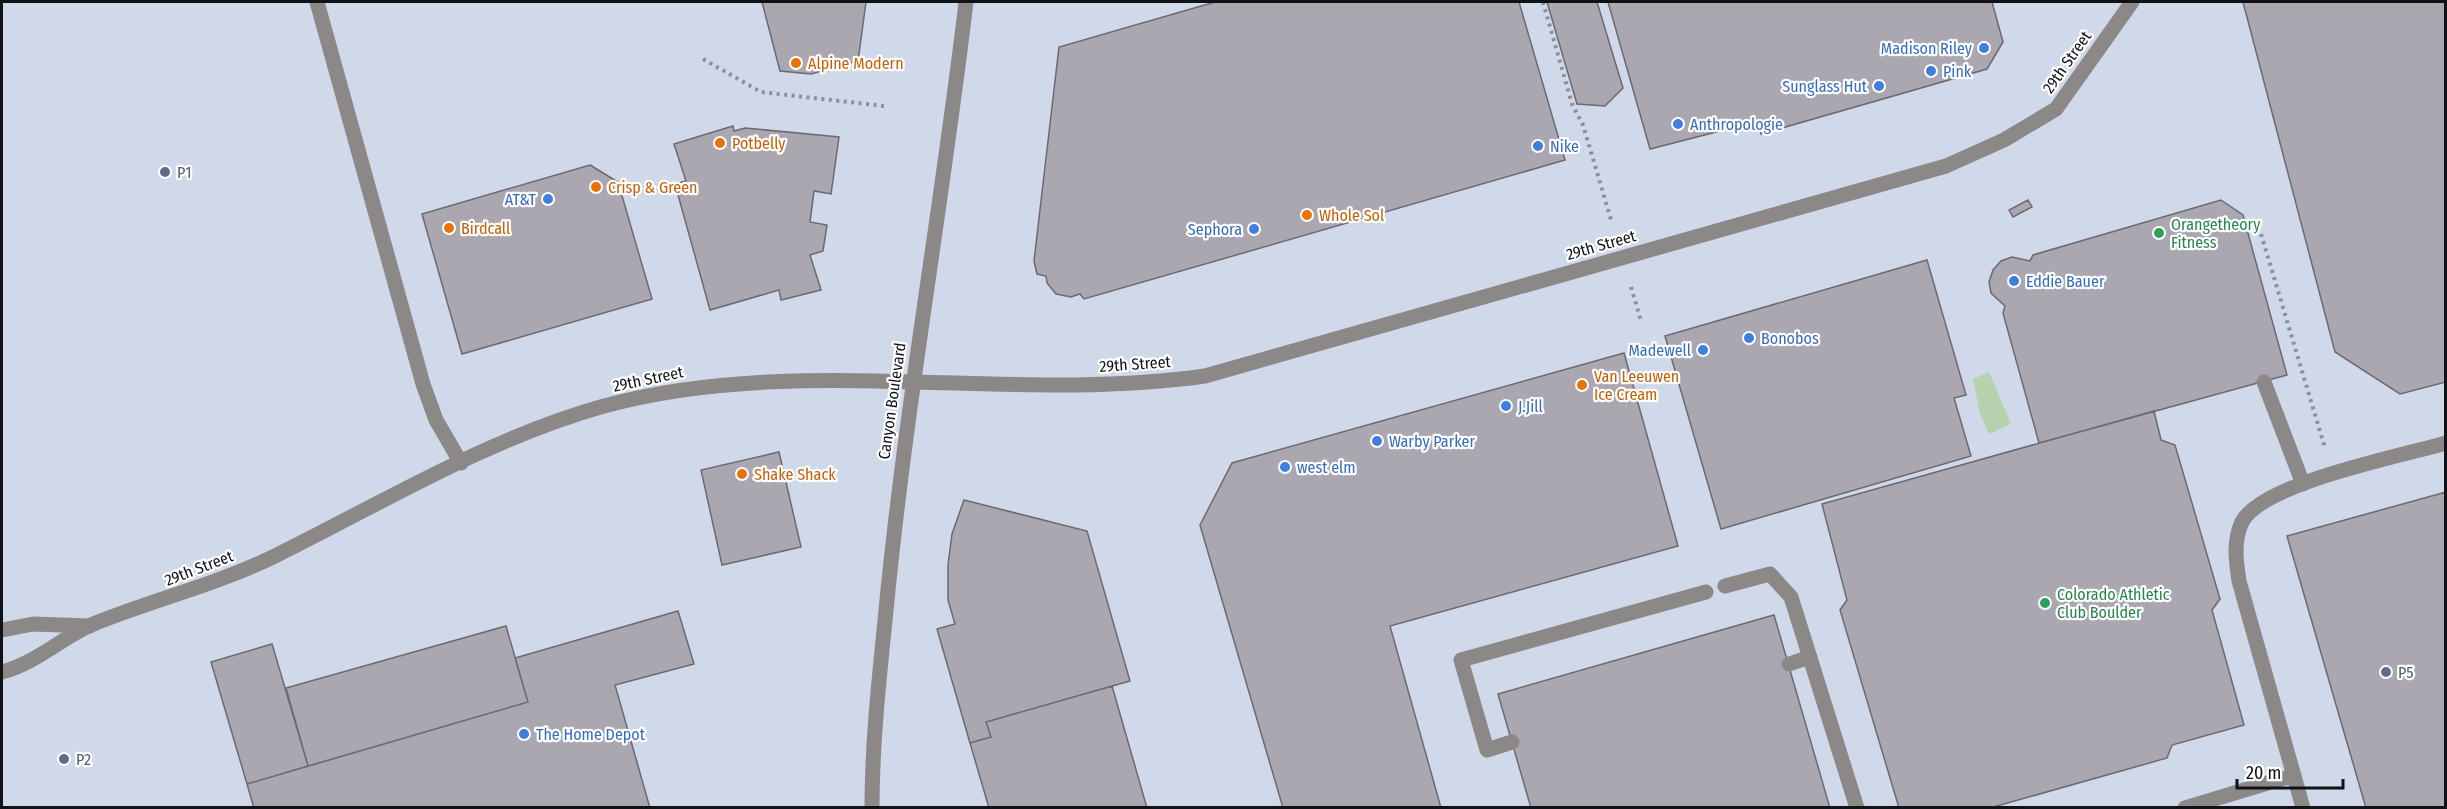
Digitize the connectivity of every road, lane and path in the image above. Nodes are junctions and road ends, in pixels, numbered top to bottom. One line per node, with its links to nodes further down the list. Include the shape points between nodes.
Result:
1 (316, 2): 14 (street, via 423,384 436,420)
2 (966, 2): 12 (street, Canyon Boulevard)
3 (1543, 2): 7 (path)
4 (2132, 2): 12 (street, 29th Street, via 2056,109 2004,140 1946,166 1205,376 1162,382 1046,387)
5 (702, 59): 6 (path, via 761,92)
6 (884, 106)
7 (1612, 223)
8 (2262, 234): 15 (path)
9 (1631, 288): 10 (path)
10 (1641, 321)
11 (2264, 382): 16 (street)
12 (912, 384): 14 (street, 29th Street, via 845,381 714,386 650,395 562,420); 26 (street, Canyon Boulevard, via 875,716)
13 (2445, 443): 15 (street)
14 (461, 463): 19 (street, 29th Street, via 254,565)
15 (2332, 475): 16 (street)
16 (2303, 483): 25 (street, via 2263,500 2242,521 2235,548 2239,581)
17 (1725, 586): 21 (street, via 1770,574 1791,597)
18 (1706, 592): 24 (street, via 1461,660 1487,750)
19 (90, 626): 20 (street, 29th Street, via 33,624); 23 (street, 29th Street, via 39,657)
20 (2, 630)
21 (1810, 657): 22 (street); 27 (street)
22 (1788, 664)
23 (2, 672)
24 (1512, 742)
25 (2294, 775): 28 (street); 29 (street)
26 (872, 807)
27 (1857, 807)
28 (2185, 807)
29 (2303, 807)

